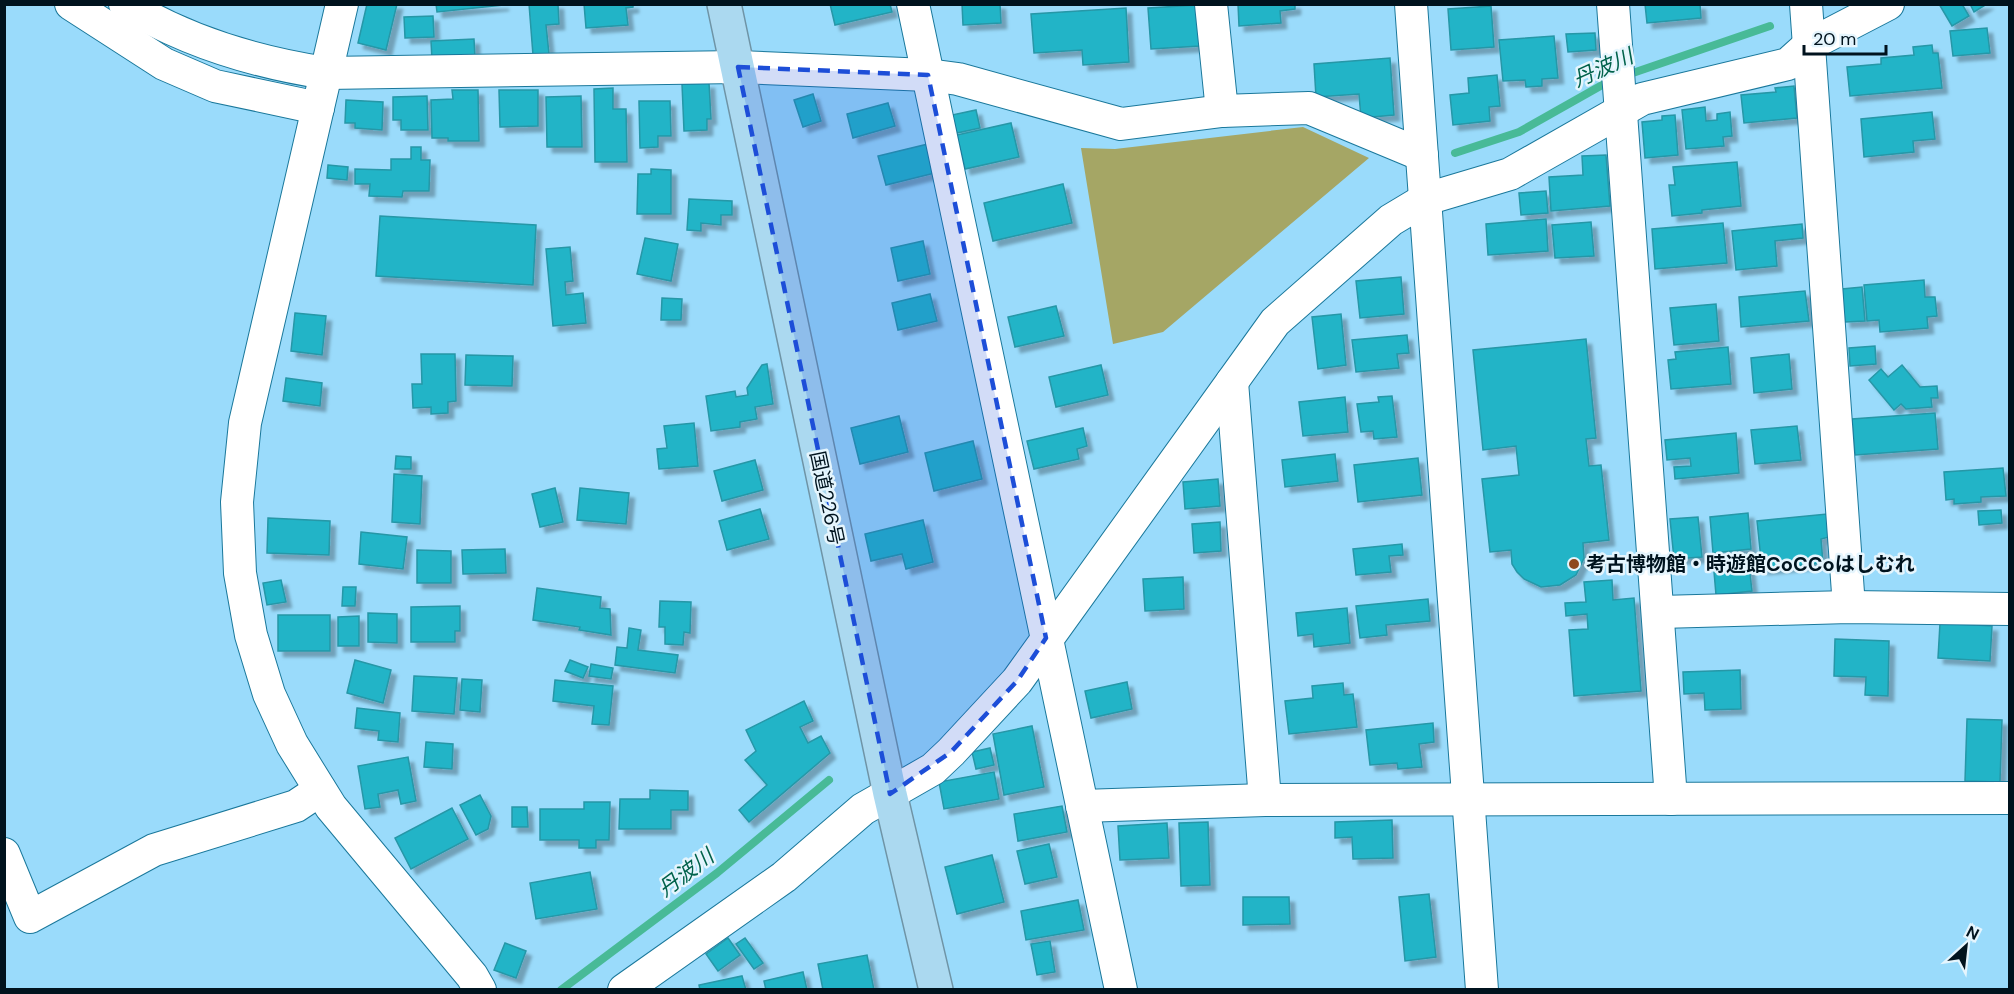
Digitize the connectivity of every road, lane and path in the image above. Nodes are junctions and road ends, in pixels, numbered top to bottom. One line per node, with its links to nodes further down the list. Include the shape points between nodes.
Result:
1 (71, 4): 16 (street, via 164,64 215,86)
2 (124, 4): 13 (street, via 181,36 286,67)
3 (342, 4): 13 (street)
4 (724, 4): 12 (highway, 国道226号)
5 (913, 4): 14 (street)
6 (1211, 4): 17 (street)
7 (1411, 4): 18 (street)
8 (1613, 4): 15 (street)
9 (1806, 4): 11 (street)
10 (1888, 4): 11 (street)
11 (1809, 45): 15 (street, via 1788,64 1642,99); 21 (street)
12 (738, 66): 13 (street); 14 (street); 26 (highway, 国道226号)
13 (326, 74): 16 (street)
14 (928, 75): 17 (street, via 958,79 1121,124); 24 (street)
15 (1620, 100): 19 (street, via 1510,174); 23 (street)
16 (318, 108): 25 (street, via 245,423 237,502 240,573 251,635 269,694 292,744)
17 (1222, 111): 18 (street, via 1309,108)
18 (1422, 155): 19 (street)
19 (1426, 199): 20 (street, via 1390,220 1275,322); 30 (street)
20 (1232, 382): 24 (street); 29 (street)
21 (1849, 607): 22 (street); 23 (street)
22 (2010, 609)
23 (1660, 612): 28 (street)
24 (1046, 638): 26 (street, via 1017,681 951,752 933,769); 31 (street)
25 (320, 790): 32 (street, via 296,806 154,850 30,917); 33 (street)
26 (890, 794): 34 (street, via 863,809 784,877); 35 (highway, 国道226号)
27 (2010, 798): 28 (street)
28 (1671, 799): 30 (street)
29 (1264, 800): 30 (street); 31 (street)
30 (1471, 801): 37 (street)
31 (1082, 806): 36 (street)
32 (4, 854)
33 (480, 990)
34 (624, 990)
35 (936, 990)
36 (1121, 990)
37 (1482, 990)

